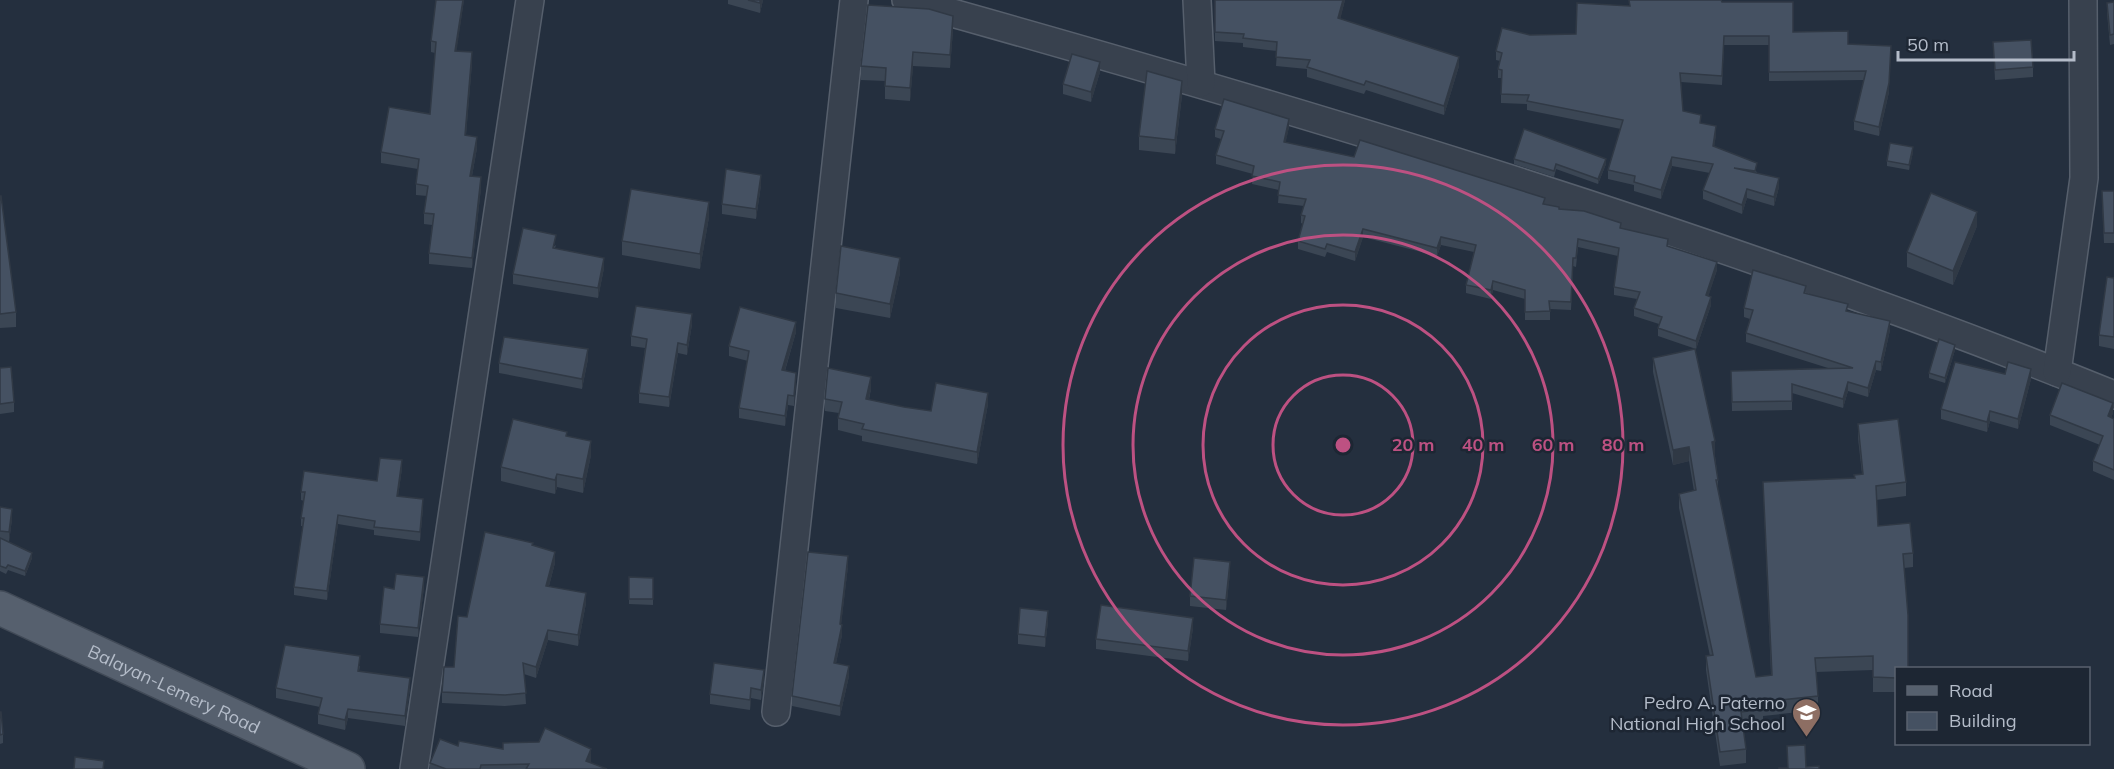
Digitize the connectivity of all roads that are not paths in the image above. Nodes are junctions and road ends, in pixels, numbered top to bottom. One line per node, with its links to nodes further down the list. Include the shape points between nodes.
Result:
1 (530, 0): 12 (street)
2 (854, 0): 10 (street)
3 (906, 0): 6 (street)
4 (1197, 0): 6 (street)
5 (2083, 0): 7 (street, via 2084,178)
6 (1201, 83): 7 (street, via 1613,210)
7 (2057, 372): 8 (street)
8 (2114, 395)
9 (0, 608): 11 (main road, Balayan-Lemery Road)
10 (776, 712)
11 (348, 769)
12 (414, 769)

